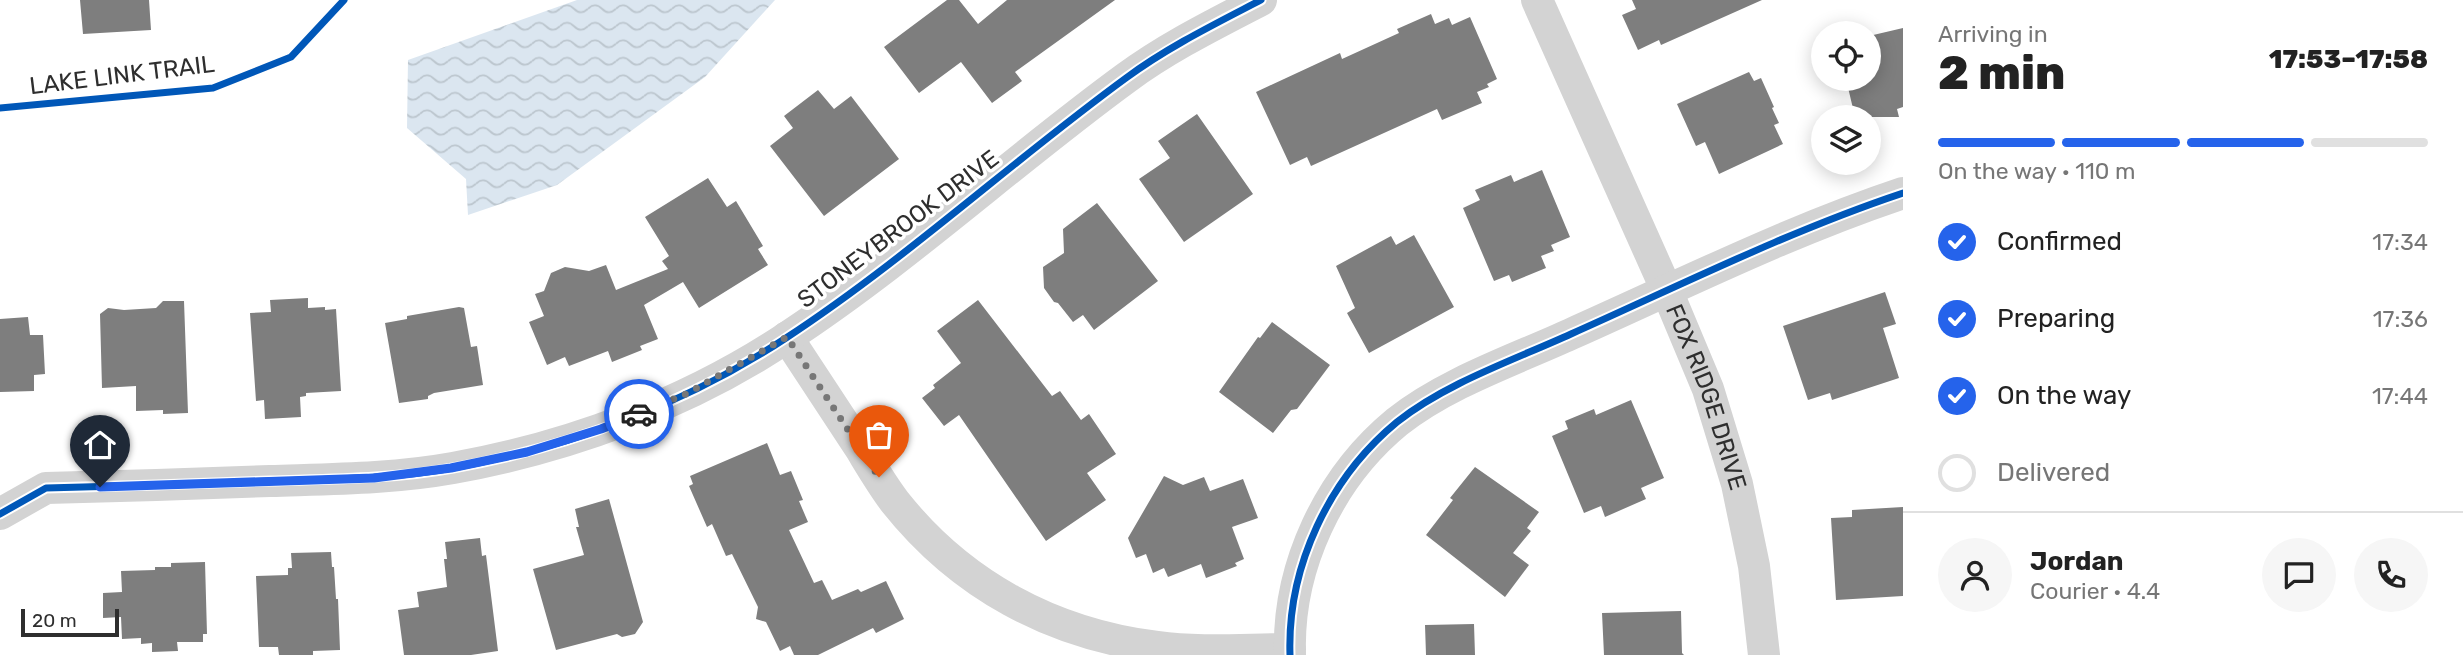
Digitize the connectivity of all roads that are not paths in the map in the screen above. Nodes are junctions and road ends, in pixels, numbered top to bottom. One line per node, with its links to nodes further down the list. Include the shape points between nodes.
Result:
1 (1261, 0): 5 (street, STONEYBROOK DRIVE, via 1193,34 1128,76)
2 (1537, 0): 4 (street, FOX RIDGE DRIVE)
3 (1903, 193): 4 (street, via 1840,215)
4 (1667, 291): 7 (street, via 1439,394 1397,422 1334,494 1312,535 1297,583); 8 (street, FOX RIDGE DRIVE, via 1708,388 1737,484 1754,566)
5 (787, 337): 6 (street, STONEYBROOK DRIVE, via 688,393 601,429 527,452 374,478 46,488); 7 (street, via 894,501 967,574 1011,603 1108,640 1159,648)
6 (0, 514)
7 (1290, 652)
8 (1764, 655)

